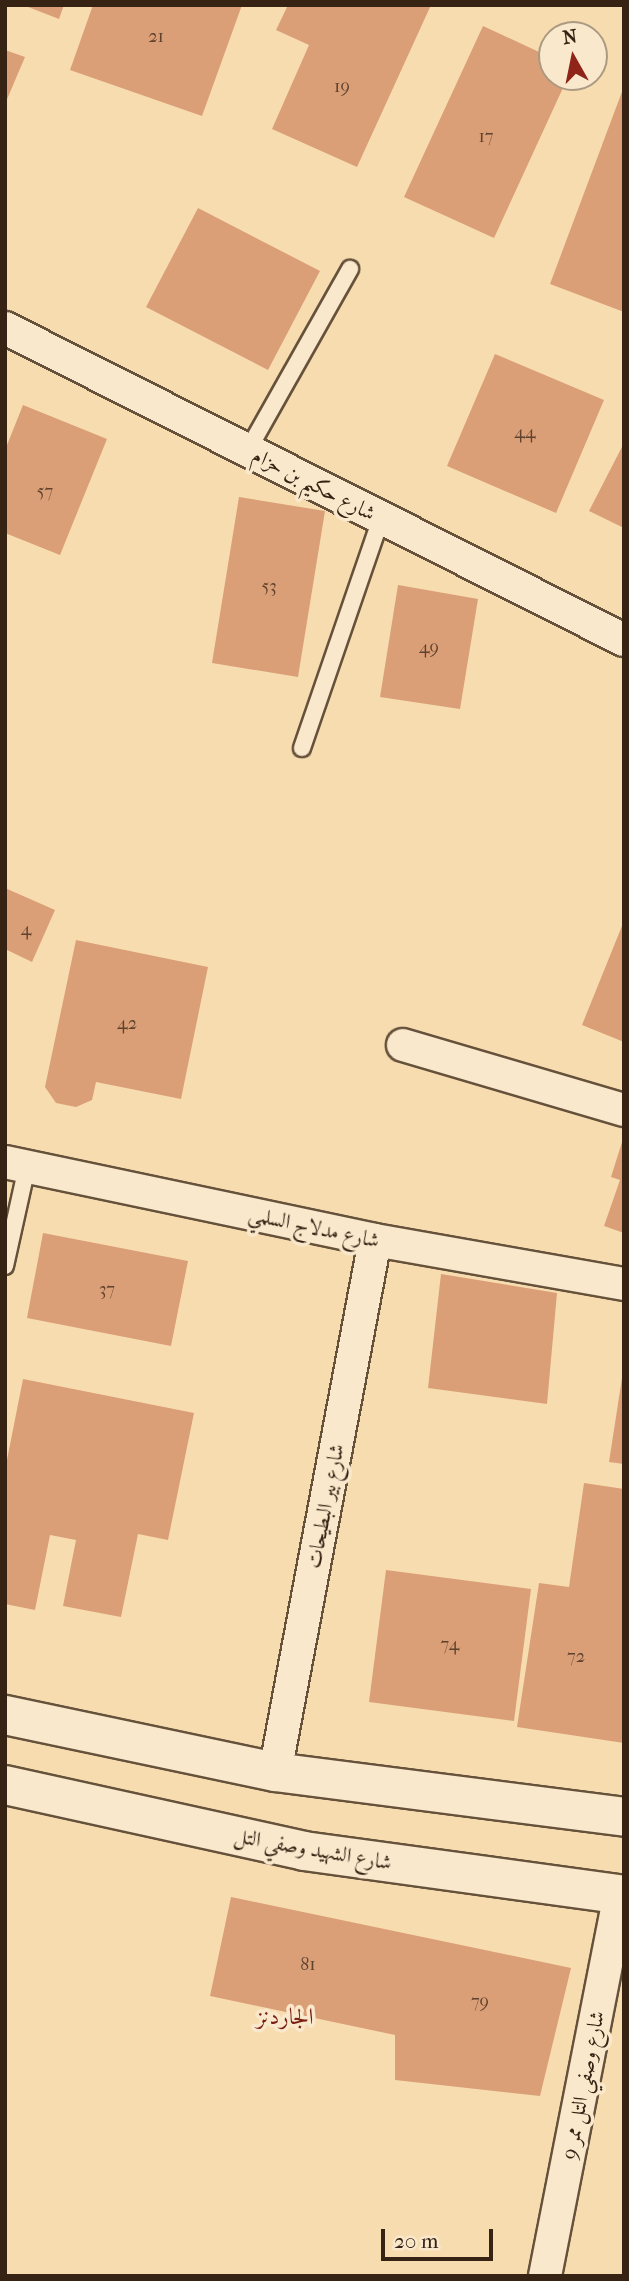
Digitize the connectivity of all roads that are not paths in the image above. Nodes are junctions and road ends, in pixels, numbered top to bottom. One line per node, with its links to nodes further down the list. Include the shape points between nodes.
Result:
1 (350, 269): 3 (lane)
2 (5, 328): 3 (street, شارع حكيم بن حزام)
3 (248, 450): 4 (street, شارع حكيم بن حزام)
4 (381, 518): 5 (street, شارع حكيم بن حزام); 6 (lane)
5 (624, 640)
6 (302, 748)
7 (403, 1045): 8 (street)
8 (624, 1110)
9 (16, 1164): 10 (street, شارع مدلاج السلمي); 11 (lane)
10 (374, 1240): 12 (street, شارع مدلاج السلمي); 14 (street, شارع بير البطيحات)
11 (5, 1266)
12 (624, 1284)
13 (5, 1715): 14 (main road)
14 (275, 1772): 16 (main road)
15 (5, 1785): 17 (main road, شارع الشهيد وصفي التل, via 304,1851)
16 (624, 1817)
17 (622, 1894): 18 (street, شارع وصفي التل ممر 9)
18 (545, 2276)

